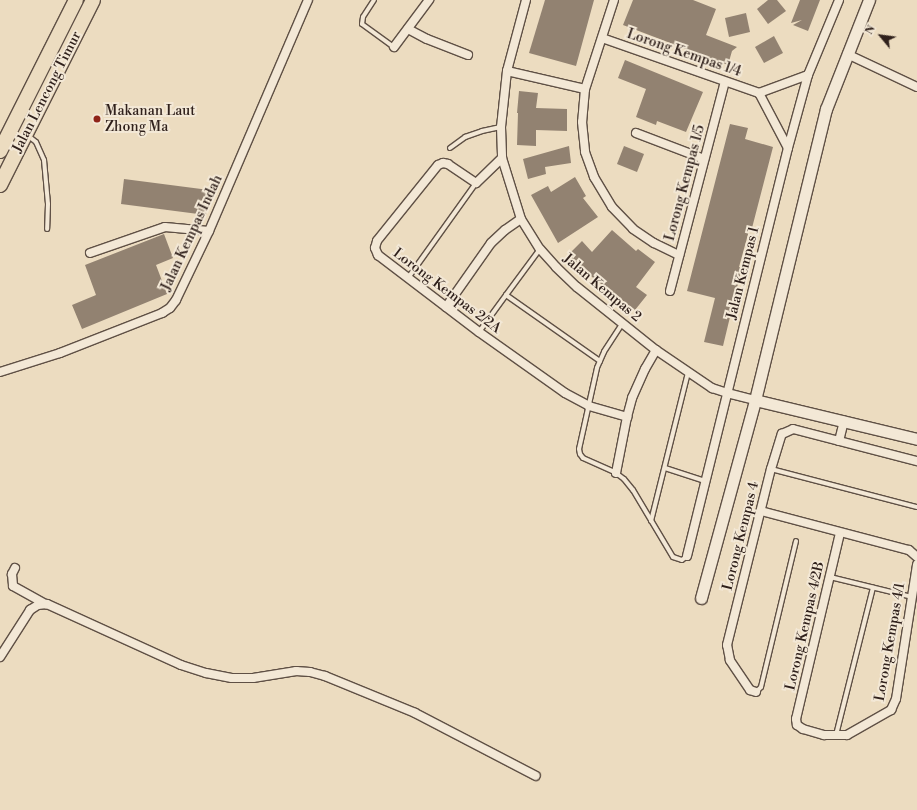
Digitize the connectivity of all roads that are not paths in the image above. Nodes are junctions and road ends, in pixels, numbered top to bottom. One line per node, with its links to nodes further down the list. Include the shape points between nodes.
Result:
1 (76, 0): 26 (highway, Jalan Lencong Timur)
2 (93, 0): 22 (highway, Jalan Lencong Timur)
3 (308, 0): 33 (street, Jalan Kempas Indah)
4 (374, 0): 12 (lane, via 362,17 362,24)
5 (429, 0): 10 (street)
6 (526, 0): 15 (street, Jalan Kempas 2)
7 (614, 0): 11 (street)
8 (839, 0): 16 (street, Jalan Kempas 1)
9 (868, 0): 13 (street)
10 (408, 29): 12 (street); 14 (street)
11 (602, 38): 17 (street, Lorong Kempas 1/4); 19 (street)
12 (394, 47)
13 (847, 54): 18 (street); 48 (street, via 826,109)
14 (468, 55)
15 (507, 71): 19 (street); 21 (street, Jalan Kempas 2)
16 (808, 75): 20 (street); 25 (street, Jalan Kempas 1)
17 (725, 82): 20 (street, Lorong Kempas 1/4); 28 (street, Lorong Kempas 1/5)
18 (917, 87)
19 (586, 89): 36 (street, via 582,122 586,152 594,177 612,207 633,228 654,244)
20 (759, 93): 25 (street)
21 (500, 127): 24 (lane, via 465,137); 27 (street, Jalan Kempas 2)
22 (26, 134): 30 (highway, Jalan Lencong Timur); 32 (lane, via 36,142 44,160 48,204)
23 (636, 134): 28 (street)
24 (450, 148)
25 (788, 148): 47 (street, Jalan Kempas 1)
26 (0, 151)
27 (502, 158): 29 (street); 31 (street, Jalan Kempas 2)
28 (704, 159): 36 (street, Lorong Kempas 1/5)
29 (476, 183): 37 (lane); 37 (street, Lorong Kempas 2/2A, via 448,164 438,165 377,241 375,248 378,255)
30 (0, 184)
31 (521, 218): 34 (street, Jalan Kempas 2); 40 (street, via 492,243)
32 (47, 229)
33 (209, 231): 35 (street, via 165,227); 45 (street, Jalan Kempas Indah, via 170,308 60,353)
34 (540, 250): 39 (lane); 41 (street, Jalan Kempas 2, via 577,287)
35 (90, 253)
36 (679, 255): 38 (street, Lorong Kempas 1/5)
37 (408, 279): 40 (street, Lorong Kempas 2/2A)
38 (670, 291)
39 (506, 295): 42 (lane); 44 (lane)
40 (446, 307): 42 (street, Lorong Kempas 2/2A)
41 (622, 324): 43 (street, Jalan Kempas 2); 44 (lane)
42 (479, 332): 49 (street, Lorong Kempas 2/2A, via 565,393)
43 (656, 350): 46 (street, Jalan Kempas 2); 50 (street, via 638,383)
44 (600, 361): 49 (lane)
45 (0, 372)
46 (688, 373): 47 (street, Jalan Kempas 2, via 712,388); 55 (lane)
47 (727, 393): 48 (street, Jalan Kempas 2); 58 (street, Jalan Kempas 1)
48 (755, 400): 51 (street); 71 (street)
49 (589, 406): 50 (street, Lorong Kempas 2/2A); 57 (lane, via 580,454)
50 (627, 417): 57 (street)
51 (844, 421): 52 (street); 53 (street)
52 (917, 438)
53 (839, 441): 54 (street, Lorong Kempas 4); 56 (street, Lorong Kempas 4, via 789,430 780,437)
54 (917, 461)
55 (665, 468): 58 (lane); 61 (lane)
56 (772, 469): 59 (lane); 60 (street, Lorong Kempas 4)
57 (616, 473): 61 (lane, via 633,490)
58 (705, 481): 64 (street, Jalan Kempas 1)
59 (917, 507)
60 (761, 511): 62 (street); 74 (street, Lorong Kempas 4, via 726,649 748,688)
61 (651, 521): 64 (lane, via 673,557 682,560)
62 (840, 533): 65 (street, via 909,550); 68 (street, Lorong Kempas 4/2B)
63 (796, 541): 74 (lane, via 761,686)
64 (687, 556)
65 (917, 557)
66 (917, 565): 70 (street, Lorong Kempas 4/1)
67 (15, 568): 72 (street, via 12,574 13,586)
68 (830, 577): 69 (lane); 75 (street, Lorong Kempas 4/2B, via 796,719 797,725 803,729)
69 (873, 588): 70 (lane); 75 (lane)
70 (912, 597): 75 (street, Lorong Kempas 4/1, via 896,699 891,710 847,735)
71 (702, 598)
72 (47, 604): 73 (street, via 38,605 30,610); 76 (street, via 181,665 206,673 232,678 253,678 296,671 325,676 416,713)
73 (0, 657)
74 (756, 692)
75 (836, 736)
76 (536, 776)

